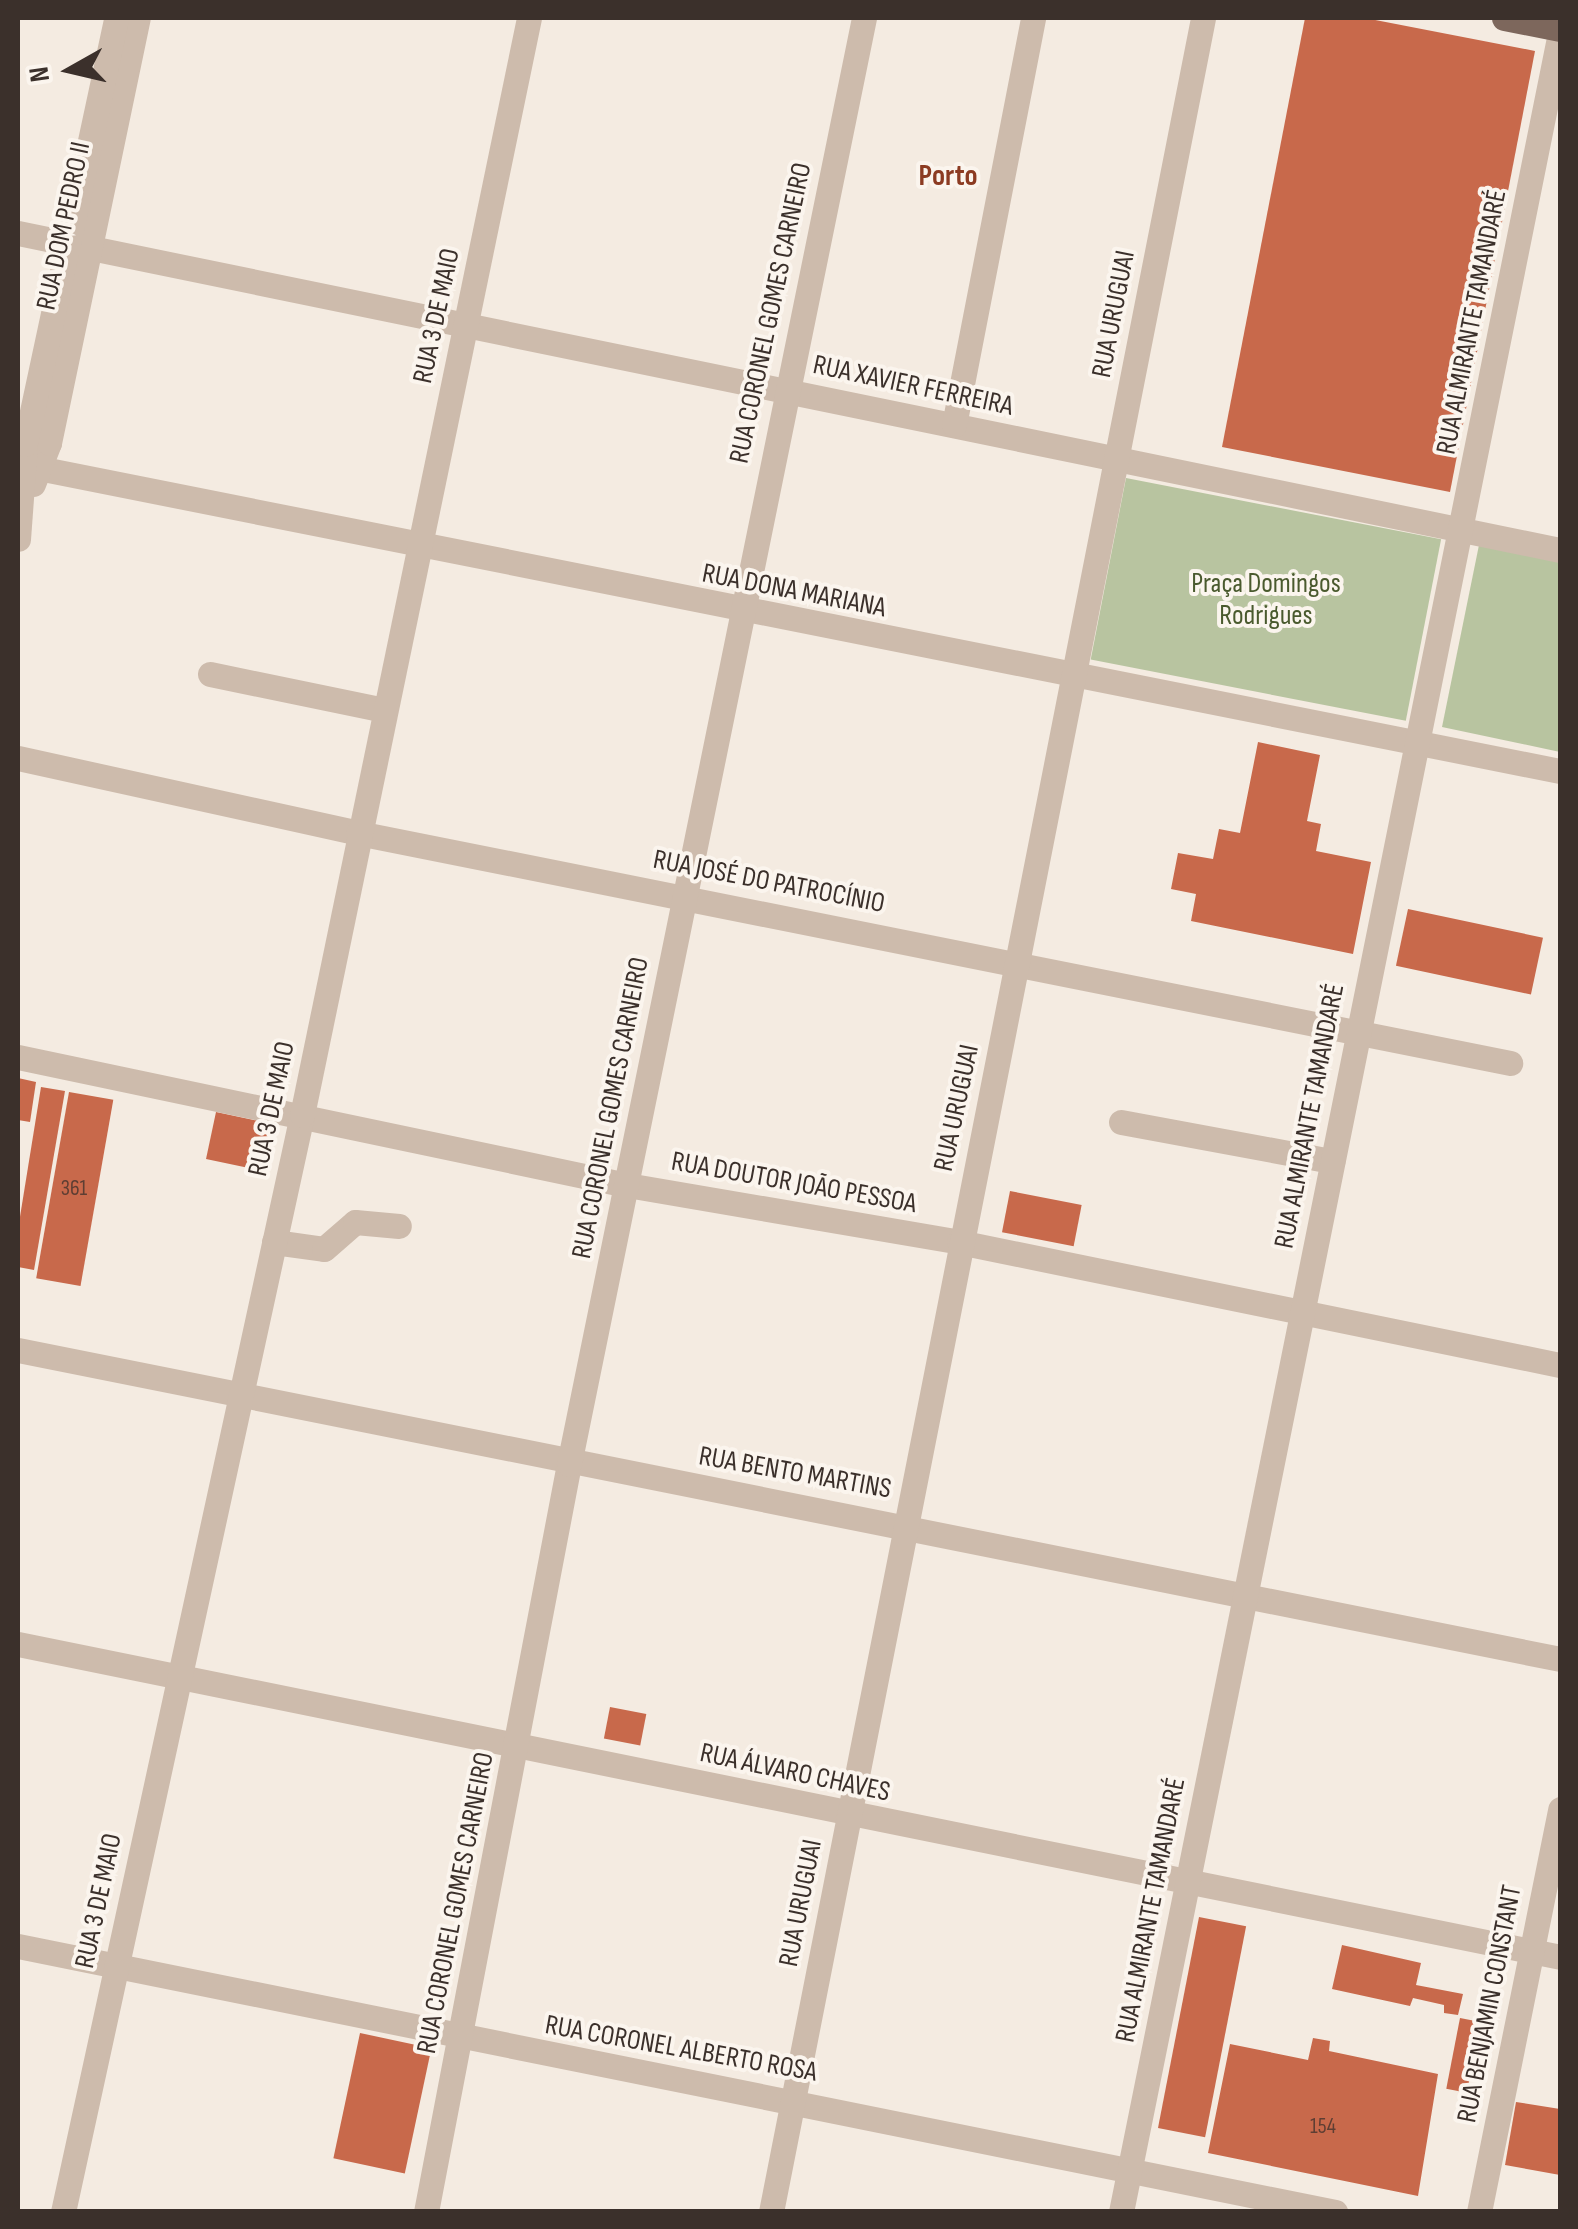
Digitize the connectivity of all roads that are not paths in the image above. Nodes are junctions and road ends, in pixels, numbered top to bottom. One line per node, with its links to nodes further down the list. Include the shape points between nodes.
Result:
1 (116, 18): 10 (street, RUA DOM PEDRO II)
2 (138, 18): 10 (street, RUA DOM PEDRO II)
3 (529, 18): 11 (street, RUA 3 DE MAIO)
4 (864, 18): 12 (street, RUA CORONEL GOMES CARNEIRO)
5 (1034, 18): 13 (street)
6 (1202, 18): 14 (street, RUA URUGUAI)
7 (1504, 18): 8 (main road)
8 (1560, 31): 16 (street, RUA ALMIRANTE TAMANDARÉ)
9 (18, 233): 10 (street, RUA XAVIER FERREIRA)
10 (79, 245): 11 (street, RUA XAVIER FERREIRA); 15 (street, RUA DOM PEDRO II)
11 (466, 325): 12 (street, RUA XAVIER FERREIRA); 18 (street, RUA 3 DE MAIO)
12 (785, 390): 13 (street, RUA XAVIER FERREIRA); 20 (street, RUA CORONEL GOMES CARNEIRO)
13 (954, 425): 14 (street, RUA XAVIER FERREIRA)
14 (1116, 458): 16 (street, RUA XAVIER FERREIRA); 22 (street, RUA URUGUAI)
15 (27, 466): 17 (street, RUA DOM PEDRO II); 18 (street, RUA DONA MARIANA)
16 (1461, 530): 19 (street, RUA XAVIER FERREIRA); 24 (street, RUA ALMIRANTE TAMANDARÉ)
17 (18, 539)
18 (419, 541): 20 (street, RUA DONA MARIANA); 23 (street, RUA 3 DE MAIO)
19 (1560, 550)
20 (741, 613): 22 (street, RUA DONA MARIANA); 28 (street, RUA CORONEL GOMES CARNEIRO)
21 (210, 674): 23 (street)
22 (1073, 676): 24 (street, RUA DONA MARIANA); 29 (street, RUA URUGUAI)
23 (384, 710): 27 (street, RUA 3 DE MAIO)
24 (1418, 744): 26 (street, RUA DONA MARIANA); 30 (street, RUA ALMIRANTE TAMANDARÉ)
25 (18, 758): 27 (street, RUA JOSÉ DO PATROCÍNIO)
26 (1560, 772)
27 (358, 833): 28 (street, RUA JOSÉ DO PATROCÍNIO); 33 (street, RUA 3 DE MAIO)
28 (684, 894): 29 (street, RUA JOSÉ DO PATROCÍNIO); 36 (street, RUA CORONEL GOMES CARNEIRO)
29 (1019, 963): 30 (street, RUA JOSÉ DO PATROCÍNIO); 39 (street, RUA URUGUAI)
30 (1357, 1032): 32 (street, RUA JOSÉ DO PATROCÍNIO); 35 (street, RUA ALMIRANTE TAMANDARÉ)
31 (18, 1057): 33 (street, RUA DOUTOR JOÃO PESSOA)
32 (1510, 1063)
33 (302, 1114): 36 (street, RUA DOUTOR JOÃO PESSOA); 38 (street, RUA 3 DE MAIO)
34 (1121, 1122): 35 (street)
35 (1332, 1161): 40 (street, RUA ALMIRANTE TAMANDARÉ)
36 (627, 1184): 39 (street, RUA DOUTOR JOÃO PESSOA); 44 (street, RUA CORONEL GOMES CARNEIRO)
37 (398, 1226): 38 (street, via 355,1222 324,1249)
38 (274, 1242): 43 (street, RUA 3 DE MAIO)
39 (959, 1242): 40 (street, RUA DOUTOR JOÃO PESSOA); 45 (street, RUA URUGUAI)
40 (1301, 1313): 42 (street, RUA DOUTOR JOÃO PESSOA); 46 (street, RUA ALMIRANTE TAMANDARÉ)
41 (18, 1350): 43 (street, RUA BENTO MARTINS)
42 (1560, 1365)
43 (240, 1399): 44 (street, RUA BENTO MARTINS); 49 (street, RUA 3 DE MAIO)
44 (569, 1464): 45 (street, RUA BENTO MARTINS); 50 (street, RUA CORONEL GOMES CARNEIRO)
45 (910, 1524): 46 (street, RUA BENTO MARTINS); 52 (street, RUA URUGUAI)
46 (1244, 1593): 48 (street, RUA BENTO MARTINS); 53 (street, RUA ALMIRANTE TAMANDARÉ)
47 (18, 1644): 49 (street, RUA ÁLVARO CHAVES)
48 (1560, 1659)
49 (179, 1676): 50 (street, RUA ÁLVARO CHAVES); 57 (street, RUA 3 DE MAIO)
50 (519, 1744): 52 (street, RUA ÁLVARO CHAVES); 58 (street, RUA CORONEL GOMES CARNEIRO)
51 (1560, 1809): 55 (street, RUA BENJAMIN CONSTANT)
52 (849, 1816): 53 (street, RUA ÁLVARO CHAVES); 59 (street, RUA URUGUAI)
53 (1188, 1881): 55 (street, RUA ÁLVARO CHAVES); 60 (street, RUA ALMIRANTE TAMANDARÉ)
54 (18, 1946): 57 (street, RUA CORONEL ALBERTO ROSA)
55 (1532, 1951): 56 (street, RUA ÁLVARO CHAVES); 66 (street, RUA BENJAMIN CONSTANT)
56 (1560, 1957)
57 (116, 1965): 58 (street, RUA CORONEL ALBERTO ROSA); 61 (street, RUA 3 DE MAIO)
58 (459, 2040): 59 (street, RUA CORONEL ALBERTO ROSA); 62 (street, RUA CORONEL GOMES CARNEIRO)
59 (793, 2099): 60 (street, RUA CORONEL ALBERTO ROSA); 63 (street, RUA URUGUAI)
60 (1130, 2169): 64 (street, RUA ALMIRANTE TAMANDARÉ); 65 (street, RUA CORONEL ALBERTO ROSA)
61 (63, 2212)
62 (426, 2212)
63 (771, 2212)
64 (1121, 2212)
65 (1335, 2212)
66 (1479, 2212)

